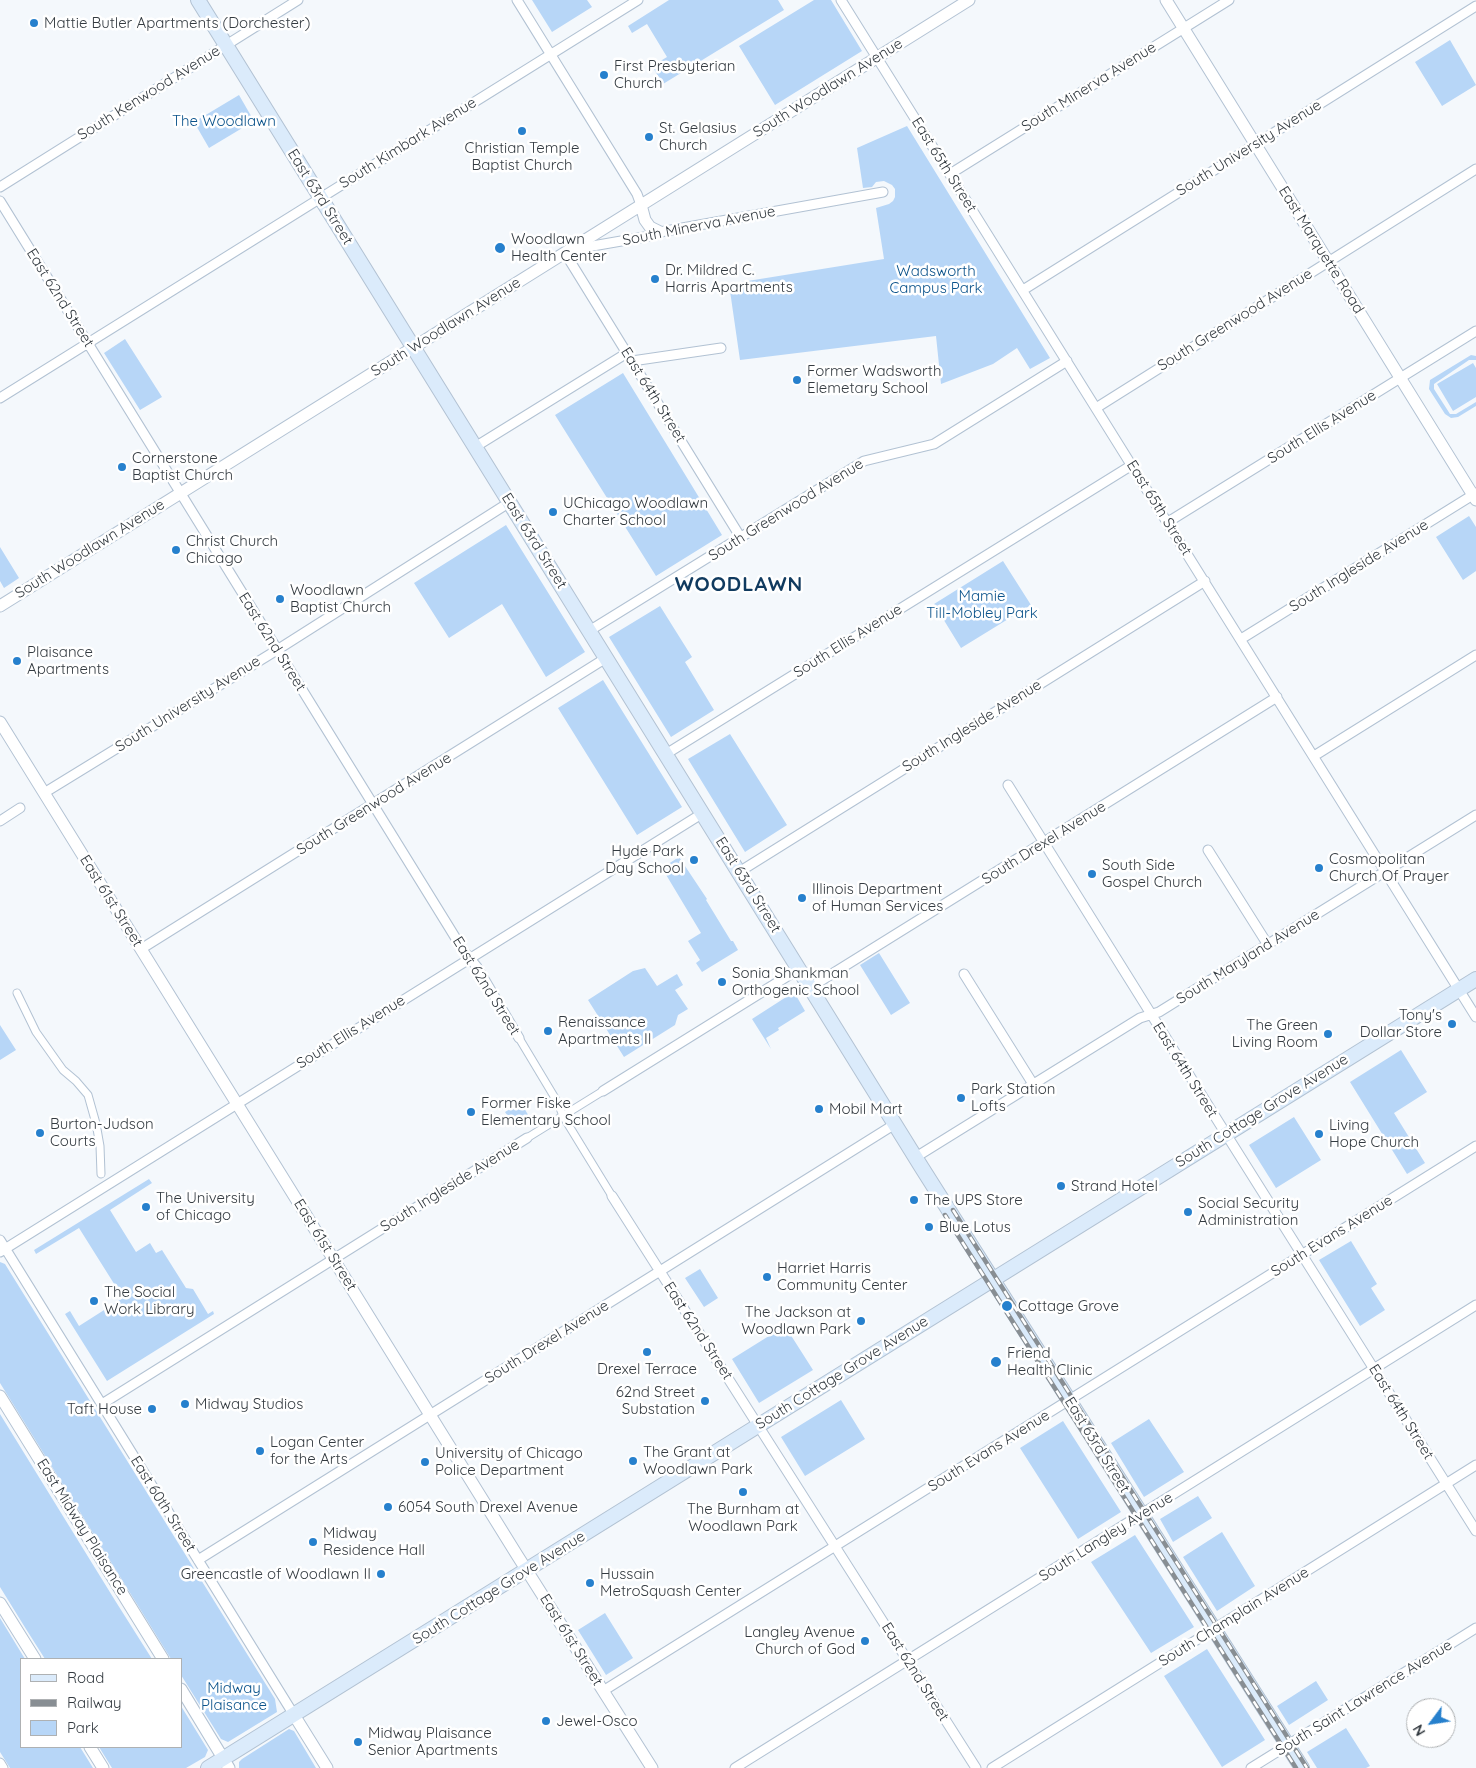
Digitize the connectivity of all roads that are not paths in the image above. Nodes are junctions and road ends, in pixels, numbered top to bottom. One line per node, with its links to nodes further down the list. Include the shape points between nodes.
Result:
1 (198, 0): 11 (main road, East 63rd Street)
2 (298, 0): 11 (street, South Kenwood Avenue)
3 (517, 0): 12 (street)
4 (638, 0): 12 (street, South Kimbark Avenue)
5 (841, 0): 13 (street, East 65th Street)
6 (969, 0): 13 (street, South Woodlawn Avenue)
7 (1166, 0): 10 (street, East Marquette Road)
8 (1229, 0): 10 (street, South Minerva Avenue)
9 (1476, 6): 14 (street, South University Avenue)
10 (1183, 28): 14 (street, East Marquette Road); 16 (street, South Minerva Avenue)
11 (226, 45): 17 (street, South Kenwood Avenue); 19 (main road, East 63rd Street)
12 (550, 54): 19 (street, South Kimbark Avenue); 21 (street)
13 (877, 58): 16 (street, East 65th Street); 21 (street, South Woodlawn Avenue)
14 (1255, 144): 24 (street, East Marquette Road); 25 (street, South University Avenue)
15 (1476, 169): 24 (street, South Greenwood Avenue)
16 (950, 174): 25 (street, East 65th Street)
17 (0, 186)
18 (883, 192): 22 (street, South Minerva Avenue)
19 (320, 198): 27 (street, South Kimbark Avenue); 28 (main road, East 63rd Street)
20 (0, 201): 27 (street, East 62nd Street)
21 (641, 205): 22 (street, via 645,220); 23 (street, South Woodlawn Avenue)
22 (660, 232): 23 (street, South Minerva Avenue)
23 (569, 250): 28 (street, South Woodlawn Avenue); 30 (street, East 64th Street)
24 (1328, 262): 32 (street, East Marquette Road); 34 (street, South Greenwood Avenue)
25 (1023, 290): 31 (street, East 65th Street)
26 (1476, 331): 32 (street, South Ellis Avenue)
27 (87, 342): 33 (street, South Kimbark Avenue); 37 (street, East 62nd Street)
28 (413, 347): 35 (main road, East 63rd Street); 37 (street, South Woodlawn Avenue)
29 (721, 348): 30 (street)
30 (629, 357): 35 (street); 41 (street, East 64th Street)
31 (1067, 361): 34 (street, East 65th Street); 41 (street, South Greenwood Avenue, via 934,444 864,461)
32 (1400, 378): 38 (street, East Marquette Road); 40 (street, South Ellis Avenue)
33 (0, 398)
34 (1096, 408): 36 (street, East 65th Street)
35 (475, 447): 39 (main road, East 63rd Street)
36 (1132, 465): 40 (street, East 65th Street); 51 (street, South Ellis Avenue)
37 (180, 493): 43 (street, South Woodlawn Avenue); 46 (street, East 62nd Street)
38 (1475, 496): 45 (street, South Ingleside Avenue)
39 (510, 502): 44 (main road, East 63rd Street); 46 (street, South University Avenue)
40 (1168, 522): 42 (street, East 65th Street)
41 (741, 538): 44 (street, South Greenwood Avenue)
42 (1205, 581): 45 (street, East 65th Street); 62 (street, South Ingleside Avenue)
43 (0, 606)
44 (590, 631): 48 (main road, East 63rd Street)
45 (1241, 639): 49 (street, East 65th Street)
46 (277, 650): 54 (street, South University Avenue); 55 (street, East 62nd Street)
47 (1476, 655): 52 (street)
48 (606, 658): 51 (main road, East 63rd Street); 55 (street, South Greenwood Avenue)
49 (1278, 697): 52 (street, East 65th Street); 60 (street, South Drexel Avenue)
50 (0, 722): 54 (street, East 61st Street)
51 (666, 754): 57 (main road, East 63rd Street)
52 (1314, 756): 63 (street, East 65th Street)
53 (1008, 785): 60 (street, East 64th Street)
54 (44, 793): 65 (street, East 61st Street)
55 (373, 804): 65 (street, South Greenwood Avenue); 66 (street, East 62nd Street)
56 (20, 808): 59 (street)
57 (703, 813): 62 (main road, East 63rd Street); 66 (street, South Ellis Avenue)
58 (1476, 815): 63 (street, South Maryland Avenue)
59 (0, 821)
60 (1044, 843): 70 (street, South Drexel Avenue); 73 (street, East 64th Street)
61 (1208, 850): 64 (street)
62 (739, 872): 67 (main road, East 63rd Street)
63 (1386, 872): 64 (street, South Maryland Avenue); 71 (street, East 65th Street)
64 (1268, 945): 73 (street, South Maryland Avenue)
65 (141, 950): 78 (street, East 61st Street)
66 (470, 958): 75 (street, East 62nd Street); 78 (street, South Ellis Avenue)
67 (799, 969): 70 (main road, East 63rd Street); 77 (street, South Ingleside Avenue)
68 (964, 974): 76 (street)
69 (1476, 978): 71 (main road, South Cottage Grove Avenue)
70 (811, 988): 80 (main road, East 63rd Street)
71 (1459, 989): 74 (street, East 65th Street); 81 (main road, South Cottage Grove Avenue)
72 (17, 994): 85 (street, via 36,1032 63,1070 88,1095 100,1146)
73 (1151, 1014): 76 (street, South Maryland Avenue); 81 (street, East 64th Street)
74 (1476, 1017)
75 (519, 1038): 79 (street, East 62nd Street)
76 (1033, 1084): 84 (street, South Maryland Avenue)
77 (603, 1091): 79 (street, South Ingleside Avenue)
78 (237, 1103): 88 (street, South Ellis Avenue); 90 (street, East 61st Street)
79 (563, 1116): 82 (street, South Ingleside Avenue); 86 (street, East 62nd Street)
80 (896, 1124): 84 (main road, East 63rd Street); 91 (street, South Drexel Avenue)
81 (1226, 1134): 89 (street, East 64th Street); 92 (main road, South Cottage Grove Avenue)
82 (527, 1138): 90 (street, South Ingleside Avenue)
83 (1476, 1146): 89 (street, South Evans Avenue)
84 (916, 1157): 92 (main road, East 63rd Street)
85 (101, 1174)
86 (612, 1196): 91 (street, East 62nd Street)
87 (0, 1240): 88 (street, East 60th Street)
88 (3, 1250): 97 (street, East 60th Street)
89 (1302, 1255): 94 (street, East 64th Street); 96 (street, South Evans Avenue)
90 (334, 1260): 97 (street, South Ingleside Avenue); 98 (street, East 61st Street)
91 (659, 1272): 98 (street, South Drexel Avenue); 99 (street, East 62nd Street)
92 (992, 1279): 96 (main road, East 63rd Street); 99 (main road, South Cottage Grove Avenue)
93 (1476, 1305): 94 (street, South Langley Avenue)
94 (1374, 1369): 101 (street, East 64th Street); 102 (street, South Langley Avenue)
95 (0, 1396): 111 (street, East Midway Plaisance)
96 (1069, 1401): 102 (main road, East 63rd Street); 104 (street, South Evans Avenue)
97 (102, 1404): 105 (street, East 60th Street)
98 (430, 1415): 105 (street, South Drexel Avenue); 106 (street, East 61st Street)
99 (759, 1425): 104 (street, East 62nd Street); 106 (main road, South Cottage Grove Avenue)
100 (1476, 1465): 101 (street, South Champlain Avenue)
101 (1446, 1484): 103 (street, East 64th Street); 109 (street, South Champlain Avenue)
102 (1141, 1514): 109 (main road, East 63rd Street); 112 (street, South Langley Avenue)
103 (1476, 1531)
104 (835, 1546): 112 (street, East 62nd Street); 114 (street, South Evans Avenue)
105 (198, 1560): 115 (street, East 60th Street)
106 (527, 1570): 114 (street, East 61st Street); 115 (main road, South Cottage Grove Avenue)
107 (0, 1603): 110 (street)
108 (1476, 1628): 116 (street, South Saint Lawrence Avenue)
109 (1214, 1629): 116 (main road, East 63rd Street); 127 (street, South Champlain Avenue)
110 (34, 1658)
111 (162, 1658)
112 (908, 1660): 125 (street, South Langley Avenue); 126 (street, East 62nd Street)
113 (182, 1691): 119 (street)
114 (603, 1691): 124 (street, East 61st Street)
115 (294, 1715): 119 (main road, South Cottage Grove Avenue); 123 (street, East 60th Street)
116 (1287, 1745): 128 (street, South Saint Lawrence Avenue); 129 (main road, East 63rd Street)
117 (91, 1748): 121 (street)
118 (0, 1763): 120 (street)
119 (226, 1763): 122 (main road, South Cottage Grove Avenue)
120 (3, 1768)
121 (103, 1768)
122 (208, 1768)
123 (327, 1768)
124 (652, 1768)
125 (735, 1768)
126 (976, 1768)
127 (992, 1768)
128 (1251, 1768)
129 (1302, 1768)

